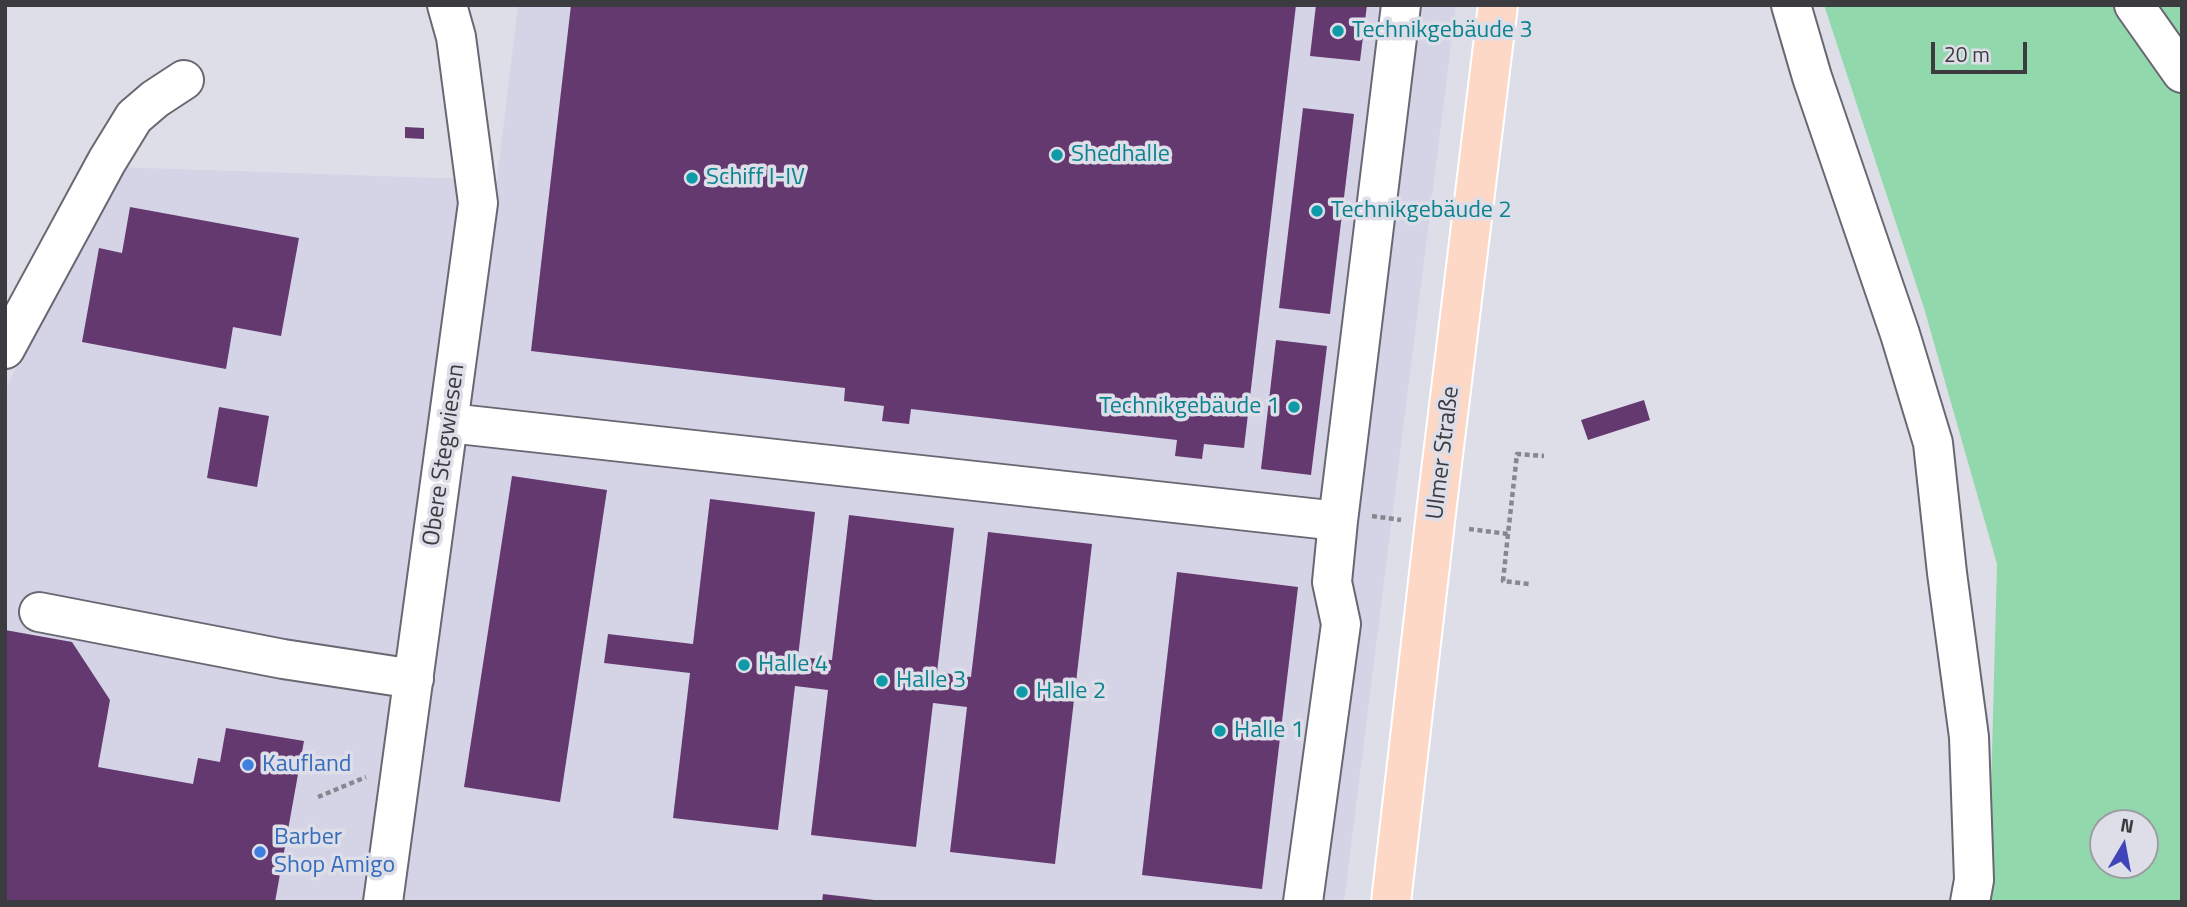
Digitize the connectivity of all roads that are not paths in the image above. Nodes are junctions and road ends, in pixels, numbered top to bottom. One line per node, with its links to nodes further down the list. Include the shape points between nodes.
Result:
1 (1401, 5): 10 (street)
2 (1498, 5): 15 (main road, Ulmer Straße, bridge)
3 (1791, 5): 16 (street, via 1933,443 1969,737 1974,880)
4 (2134, 5): 6 (street)
5 (448, 6): 9 (street, Obere Stegwiesen, via 478,203)
6 (2182, 73)
7 (184, 80): 8 (street, via 134,117)
8 (5, 349)
9 (449, 423): 10 (street); 12 (street, Obere Stegwiesen)
10 (1338, 521): 14 (street, via 1332,582 1341,624)
11 (38, 612): 12 (street)
12 (414, 679): 13 (street, Obere Stegwiesen)
13 (383, 902)
14 (1303, 902)
15 (1391, 902)
16 (1970, 902)

